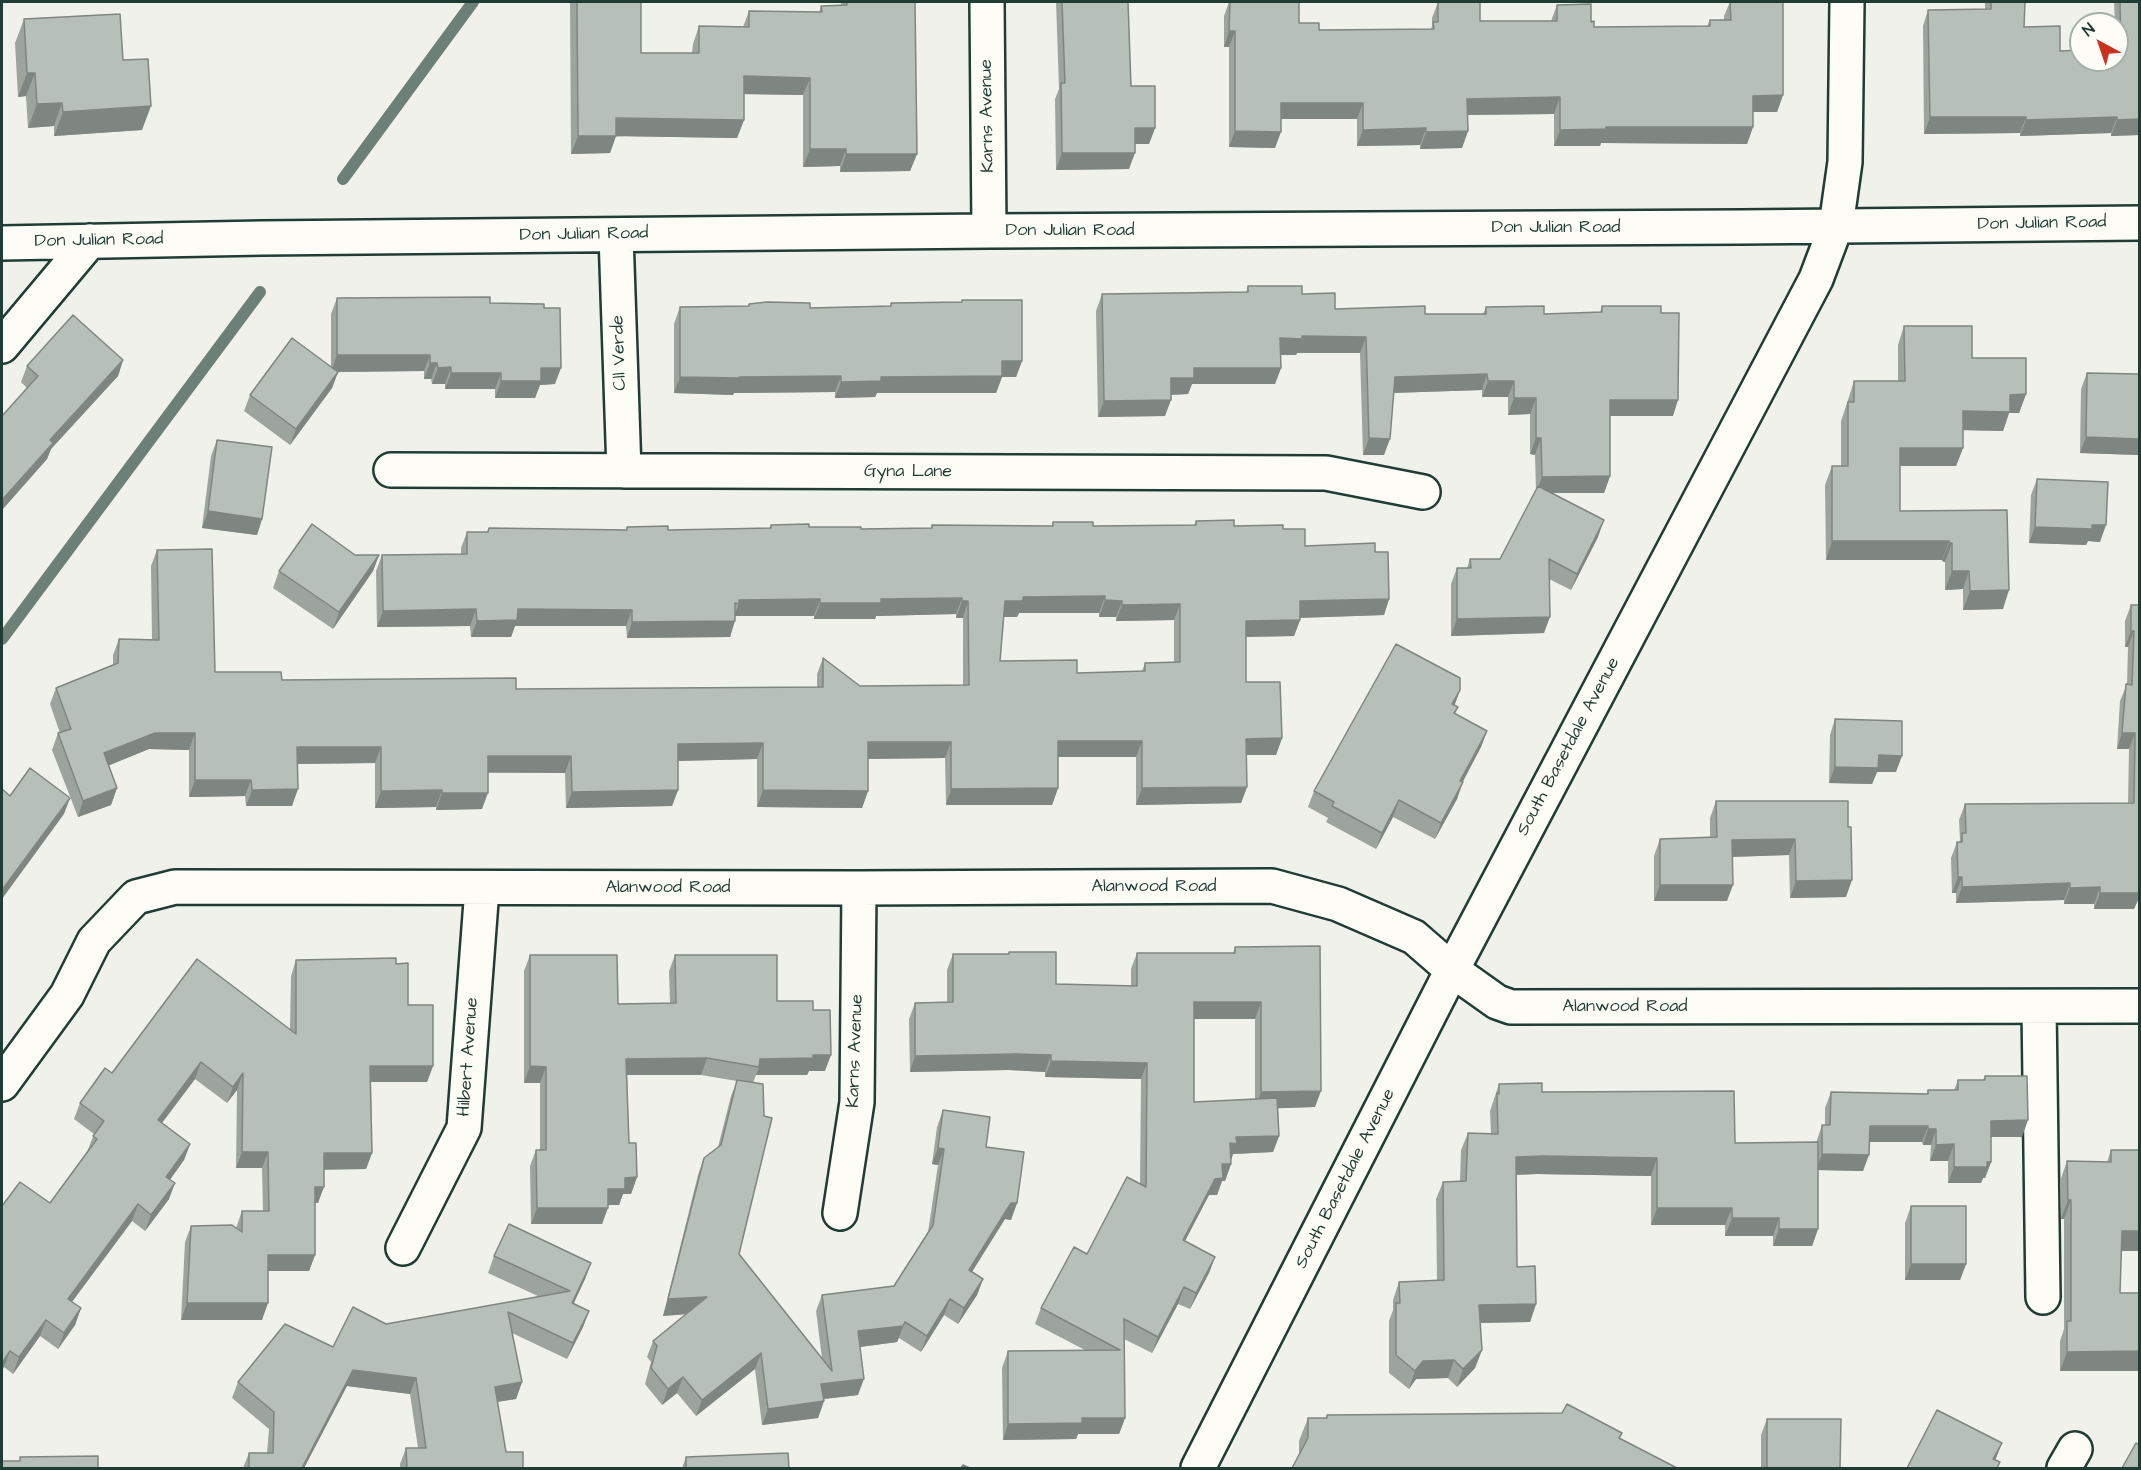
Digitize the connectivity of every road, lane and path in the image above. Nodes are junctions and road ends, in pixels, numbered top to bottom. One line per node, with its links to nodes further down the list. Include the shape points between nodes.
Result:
1 (987, 2): 5 (street, Karns Avenue)
2 (1847, 2): 4 (street, South Basetdale Avenue, via 1845,162)
3 (2139, 223): 4 (street, Don Julian Road)
4 (1836, 226): 5 (street, Don Julian Road); 15 (street, South Basetdale Avenue, via 1816,279)
5 (989, 231): 6 (street, Don Julian Road)
6 (616, 235): 7 (street, Don Julian Road); 11 (street, Cll Verde)
7 (90, 241): 8 (street, Don Julian Road); 9 (street)
8 (2, 243)
9 (2, 346)
10 (391, 470): 11 (street, Gyna Lane)
11 (624, 471): 12 (street, Gyna Lane, via 1326,473)
12 (1423, 492)
13 (482, 888): 14 (street, Alanwood Road); 18 (street, Alanwood Road, via 176,887 136,897 94,941 67,995); 20 (street, Hilbert Avenue, via 464,1128)
14 (859, 888): 15 (street, Alanwood Road, via 1272,886 1338,904 1414,936); 19 (street, Karns Avenue, via 857,1102)
15 (1452, 970): 17 (street, Alanwood Road, via 1497,1002 1511,1007); 22 (street, South Basetdale Avenue)
16 (2139, 1006): 17 (street, Alanwood Road)
17 (2039, 1007): 21 (street)
18 (2, 1084)
19 (840, 1213)
20 (403, 1248)
21 (2043, 1297)
22 (1198, 1468)

